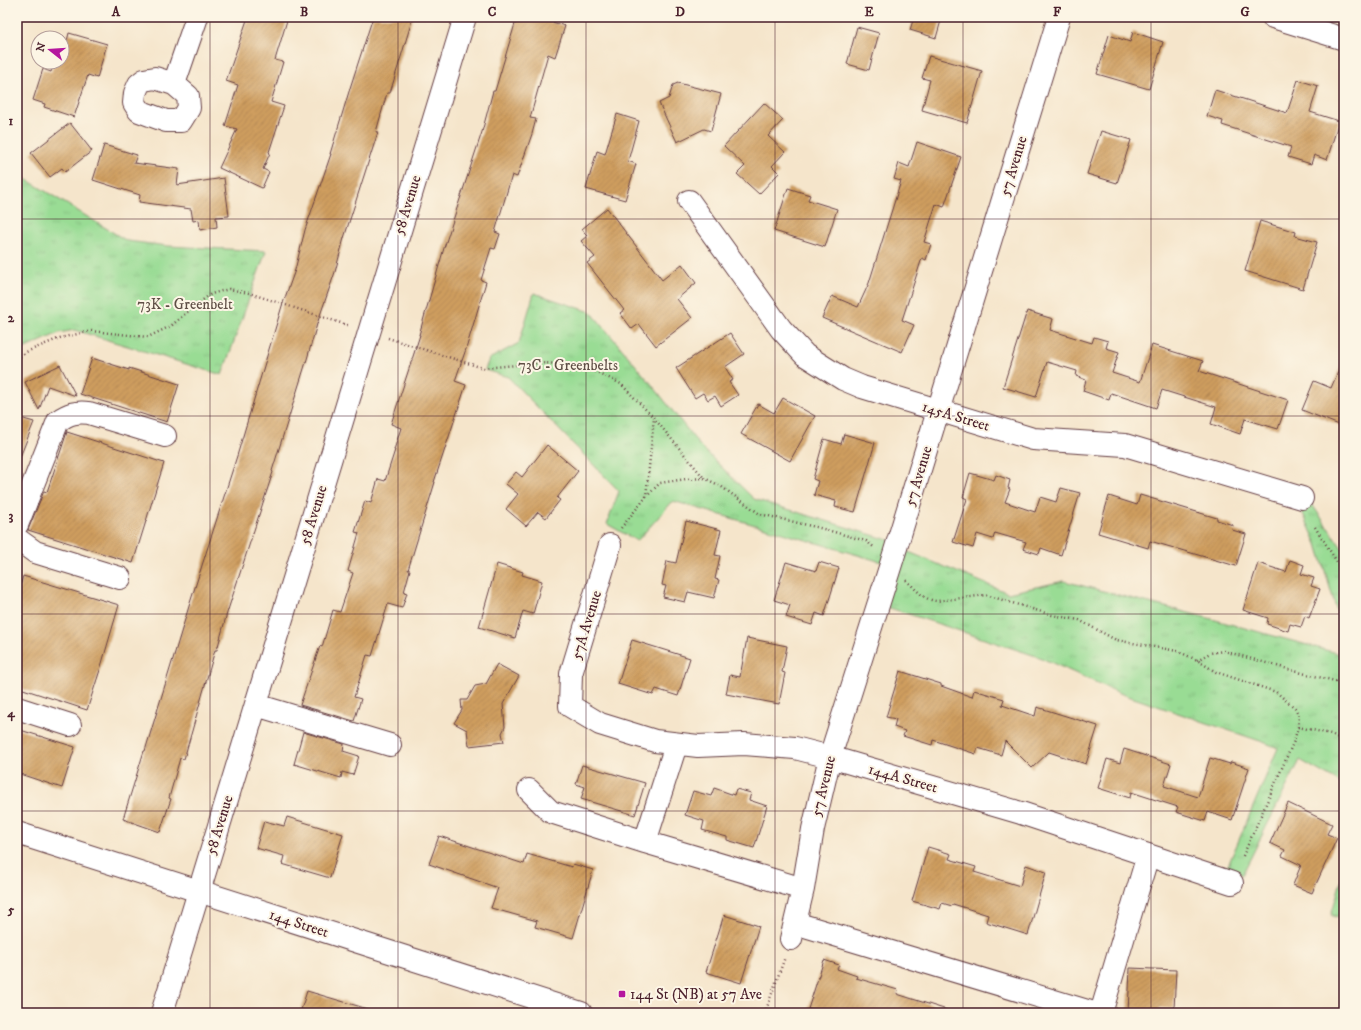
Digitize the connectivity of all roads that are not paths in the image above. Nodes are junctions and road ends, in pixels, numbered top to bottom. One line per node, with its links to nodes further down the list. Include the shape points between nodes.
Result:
1 (196, 17): 6 (street)
2 (465, 17): 15 (street, 58 Avenue)
3 (1059, 17): 8 (street, 57 Avenue)
4 (1273, 17): 5 (street)
5 (1344, 39)
6 (174, 84)
7 (689, 201): 8 (street, 145A Street, via 781,329 805,355 843,379 862,387)
8 (938, 411): 10 (street, 145A Street, via 1033,439 1125,445); 21 (street, 57 Avenue)
9 (165, 436): 11 (street, via 89,413 66,415 58,421)
10 (1302, 498)
11 (17, 525)
12 (615, 537): 16 (street, 57A Avenue, via 571,674)
13 (17, 538): 14 (street, via 35,552)
14 (120, 578)
15 (256, 705): 20 (street); 28 (street, 58 Avenue)
16 (570, 706): 19 (street, 144A Street, via 600,724 655,741)
17 (17, 708): 18 (street)
18 (70, 725)
19 (676, 744): 21 (street, 144A Street, via 744,744 788,748); 24 (street)
20 (390, 745)
21 (830, 757): 25 (street, 144A Street, via 1021,813); 27 (street, 57 Avenue, via 813,829)
22 (529, 790): 24 (street, via 550,812)
23 (17, 833): 28 (street, 144 Street)
24 (645, 842): 27 (street)
25 (1148, 855): 26 (street, 144A Street); 32 (street)
26 (1232, 883)
27 (803, 889): 31 (street, 57 Avenue, via 793,931)
28 (199, 891): 29 (street, 58 Avenue); 30 (street, 144 Street)
29 (162, 1013)
30 (581, 1013)
31 (1094, 1013)
32 (1101, 1013)

